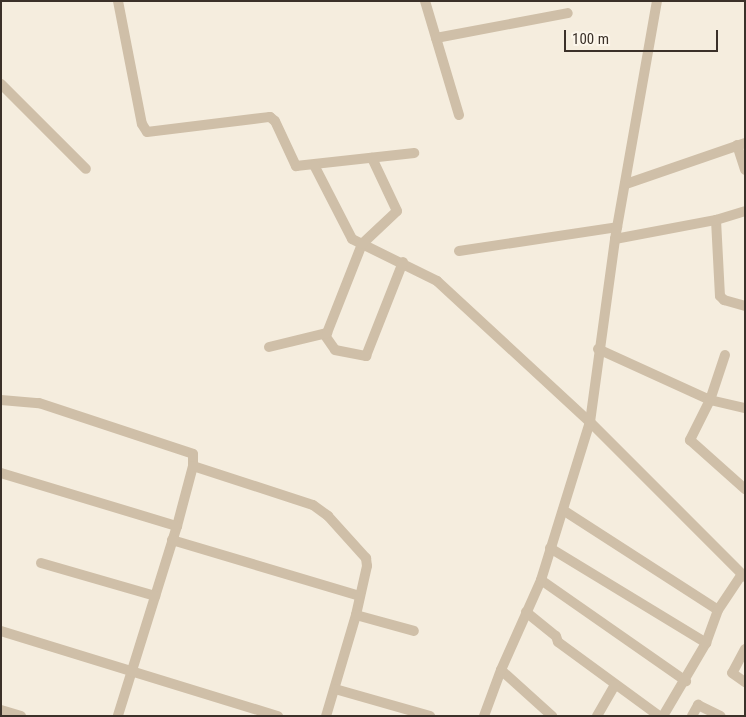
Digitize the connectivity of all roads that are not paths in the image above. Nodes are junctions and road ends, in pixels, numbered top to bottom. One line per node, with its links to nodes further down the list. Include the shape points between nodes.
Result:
1 (118, 1): 11 (street, via 142,124 147,132 272,117 295,165)
2 (426, 1): 5 (street)
3 (658, 1): 14 (street)
4 (568, 13): 5 (street)
5 (436, 38): 7 (street)
6 (1, 84): 12 (street)
7 (459, 115)
8 (741, 144): 13 (street); 14 (street)
9 (414, 153): 10 (street)
10 (372, 158): 11 (street); 19 (street, via 397,209)
11 (314, 165): 19 (street, via 352,239)
12 (86, 169)
13 (745, 170)
14 (626, 184): 17 (street)
15 (745, 211): 16 (street)
16 (716, 220): 18 (street); 22 (street, via 720,296)
17 (617, 227): 18 (street); 20 (street)
18 (615, 239): 25 (street)
19 (362, 244): 21 (street); 23 (street, via 329,330)
20 (459, 251)
21 (403, 262): 23 (street, via 366,356 334,350); 30 (street, via 437,281)
22 (745, 306)
23 (324, 334): 24 (street)
24 (269, 347)
25 (598, 349): 28 (street); 30 (street)
26 (725, 355): 28 (street)
27 (1, 400): 31 (street, via 39,403 189,450 193,454)
28 (710, 400): 29 (street); 33 (street, via 690,442)
29 (745, 408)
30 (590, 422): 34 (street); 39 (street)
31 (193, 466): 35 (street); 42 (street, via 305,502 324,512 366,558)
32 (1, 473): 35 (street)
33 (745, 489)
34 (563, 510): 37 (street); 43 (street)
35 (176, 526): 36 (street)
36 (172, 540): 41 (street); 42 (street)
37 (550, 548): 40 (street); 48 (street)
38 (41, 563): 41 (street)
39 (744, 575): 43 (street)
40 (541, 580): 44 (street); 52 (street)
41 (155, 596): 51 (street)
42 (360, 596): 45 (street)
43 (718, 610): 48 (street)
44 (526, 612): 50 (street); 54 (street, via 556,636 558,642)
45 (356, 615): 47 (street); 55 (street)
46 (1, 631): 51 (street)
47 (414, 631)
48 (706, 644): 52 (street)
49 (745, 649): 53 (street, via 732,673)
50 (501, 670): 62 (street); 63 (street)
51 (133, 671): 58 (street); 59 (street)
52 (686, 681): 66 (street)
53 (745, 682)
54 (615, 685): 64 (street); 65 (street)
55 (335, 689): 60 (street); 61 (street)
56 (1, 710): 57 (street)
57 (21, 716)
58 (118, 716)
59 (278, 716)
60 (326, 716)
61 (430, 716)
62 (484, 716)
63 (552, 716)
64 (597, 716)
65 (659, 716)
66 (663, 716)
67 (692, 716): 68 (street, via 699,705)
68 (721, 716)

